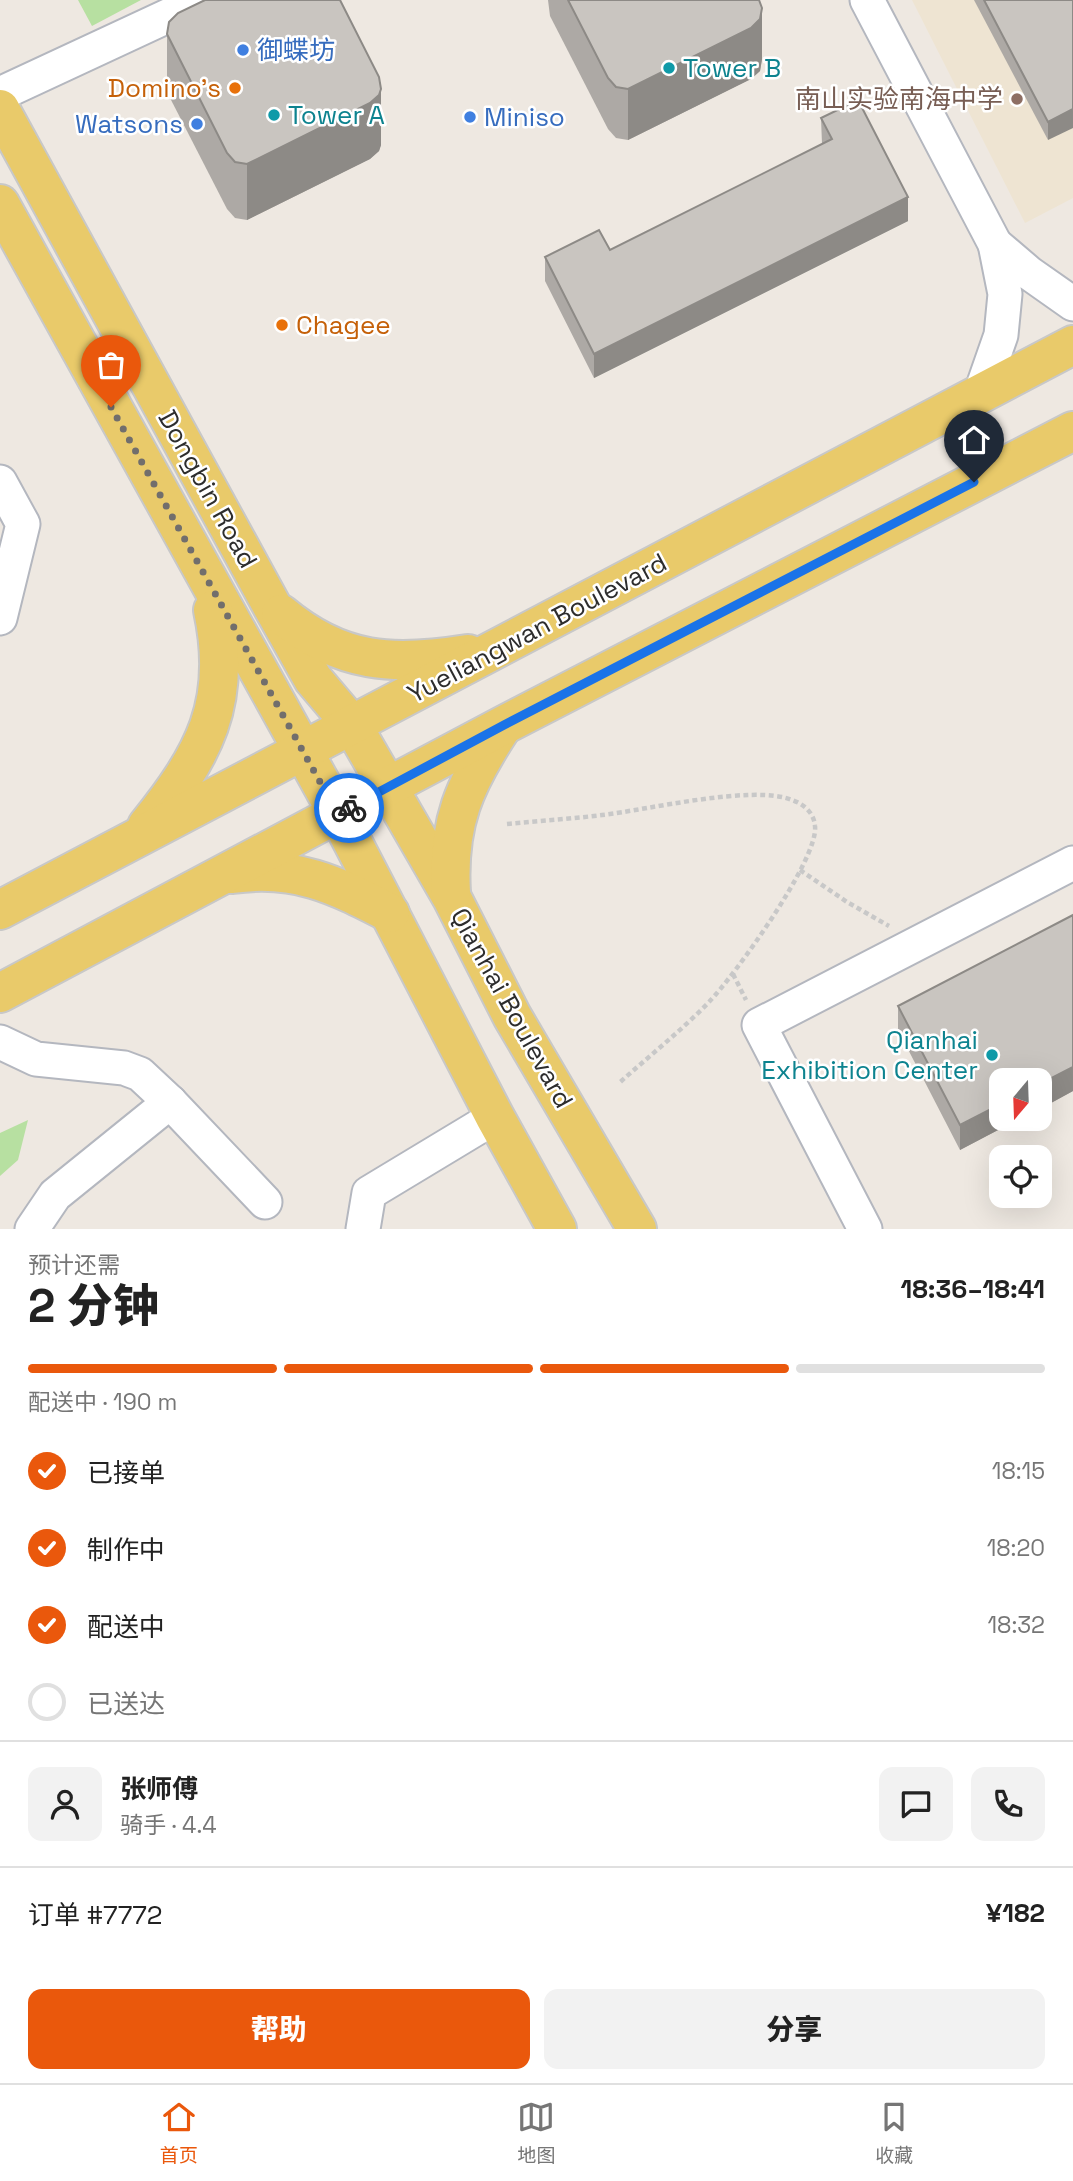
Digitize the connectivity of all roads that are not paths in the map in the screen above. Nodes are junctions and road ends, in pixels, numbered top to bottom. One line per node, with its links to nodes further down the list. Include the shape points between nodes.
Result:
1 (202, 0): 3 (street)
2 (867, 0): 6 (street)
3 (0, 94)
4 (0, 109): 13 (main road, Dongbin Road)
5 (6, 229): 12 (main road, Dongbin Road)
6 (995, 244): 7 (street); 9 (street, via 1004,308 1001,335)
7 (1073, 304)
8 (1073, 345): 9 (main road, Yueliangwan Boulevard)
9 (980, 395): 15 (main road, Yueliangwan Boulevard)
10 (1073, 431): 16 (main road)
11 (0, 482): 14 (street, via 23,524)
12 (205, 577): 18 (main road, Dongbin Road); 21 (main road, via 220,657 215,708 193,764)
13 (272, 606): 15 (main road, via 328,646 370,658 433,660); 17 (main road, Dongbin Road, via 313,679)
14 (0, 618)
15 (501, 648): 17 (main road, Yueliangwan Boulevard)
16 (504, 725): 19 (main road); 24 (main road, via 470,779 458,812 450,863)
17 (352, 726): 18 (main road, Yueliangwan Boulevard); 19 (main road, Dongbin Road)
18 (302, 751): 20 (main road, Dongbin Road); 21 (main road, Yueliangwan Boulevard)
19 (388, 787): 20 (main road); 24 (main road, Qianhai Boulevard)
20 (338, 814): 23 (main road); 26 (main road)
21 (139, 835): 25 (main road, Yueliangwan Boulevard)
22 (1073, 863): 36 (street, via 759,1025)
23 (219, 876): 26 (main road, via 260,870 289,873 318,880); 27 (main road)
24 (452, 898): 35 (main road, Qianhai Boulevard, via 512,1016)
25 (0, 910)
26 (390, 913): 30 (main road)
27 (0, 993)
28 (0, 1042): 29 (street, via 36,1059 139,1074)
29 (170, 1101): 31 (street); 32 (street, via 55,1195)
30 (495, 1117): 33 (street, via 369,1193); 34 (main road)
31 (265, 1202)
32 (32, 1229)
33 (363, 1229)
34 (558, 1229)
35 (637, 1229)
36 (865, 1229)

